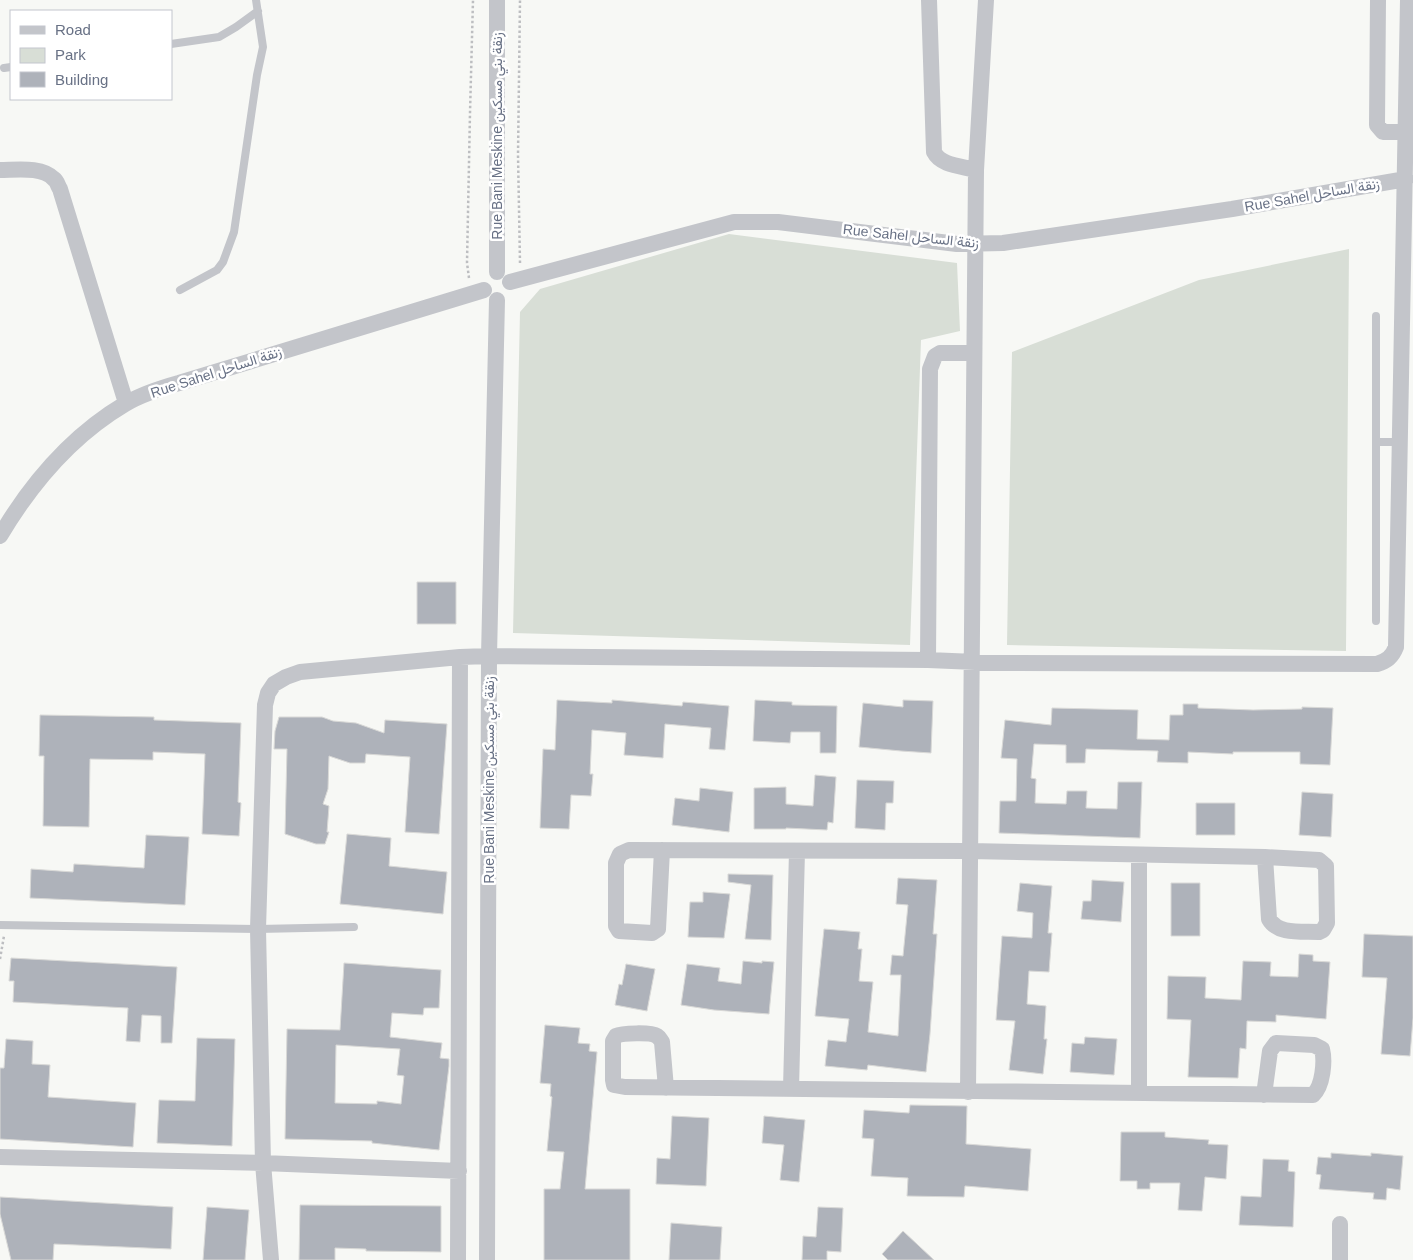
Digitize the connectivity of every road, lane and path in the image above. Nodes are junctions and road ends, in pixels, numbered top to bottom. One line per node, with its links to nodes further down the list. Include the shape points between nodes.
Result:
1 (256, 0): 9 (lane)
2 (473, 0): 19 (path, via 467,263)
3 (497, 0): 16 (street, Rue Bani Meskine زنقة بني مسكين)
4 (520, 0): 17 (path)
5 (929, 0): 13 (street, via 934,152 944,162)
6 (986, 0): 13 (street)
7 (1378, 0): 11 (street, via 1377,125 1384,132)
8 (1408, 0): 11 (street)
9 (258, 11): 10 (lane, via 218,37); 18 (lane, via 263,47 234,232 217,270)
10 (172, 44)
11 (1406, 132): 14 (street)
12 (0, 170): 23 (street, via 46,173 60,189)
13 (976, 170): 15 (street)
14 (1408, 186): 15 (street, Rue Sahel زنقة الساحل, via 1003,243); 25 (street)
15 (976, 244): 17 (street, Rue Sahel زنقة الساحل, via 778,222 734,222); 22 (street)
16 (497, 272): 17 (street); 19 (street, via 487,276)
17 (518, 279): 20 (street, via 505,298)
18 (180, 290)
19 (477, 292): 20 (street); 23 (street, Rue Sahel زنقة الساحل, via 152,391)
20 (497, 300): 28 (street, Rue Bani Meskine زنقة بني مسكين)
21 (1376, 316): 24 (lane)
22 (973, 352): 30 (street, via 940,353 930,369); 31 (street)
23 (126, 403): 26 (street, Rue Sahel زنقة الساحل, via 66,448 27,494)
24 (1377, 442): 25 (lane); 27 (lane)
25 (1400, 442): 31 (street, via 1396,647 1385,661 1377,664)
26 (0, 536)
27 (1376, 621)
28 (489, 656): 29 (street); 30 (street); 52 (street, Rue Bani Meskine زنقة بني مسكين)
29 (460, 657): 39 (street, via 317,670 293,674 274,684 265,705); 48 (street)
30 (928, 660): 31 (street)
31 (972, 662): 34 (street)
32 (662, 850): 32 (street, via 629,850 620,854 616,863 616,926 620,931 652,933 658,929); 33 (street)
33 (797, 851): 34 (street); 42 (street)
34 (970, 851): 35 (street); 43 (street)
35 (1140, 855): 36 (street); 44 (street)
36 (1265, 857): 36 (street, via 1272,925 1284,930 1323,930 1327,923 1324,863)
37 (3, 925): 39 (lane); 40 (path)
38 (354, 927): 39 (lane)
39 (258, 929): 47 (street)
40 (0, 959)
41 (666, 1088): 42 (street)
42 (791, 1089): 43 (street)
43 (968, 1092): 44 (street)
44 (1139, 1092): 45 (street)
45 (1264, 1095)
46 (0, 1157): 47 (street)
47 (263, 1163): 48 (street); 50 (street)
48 (459, 1171): 51 (street)
49 (1340, 1224): 53 (street)
50 (271, 1260)
51 (458, 1260)
52 (487, 1260)
53 (1340, 1260)

